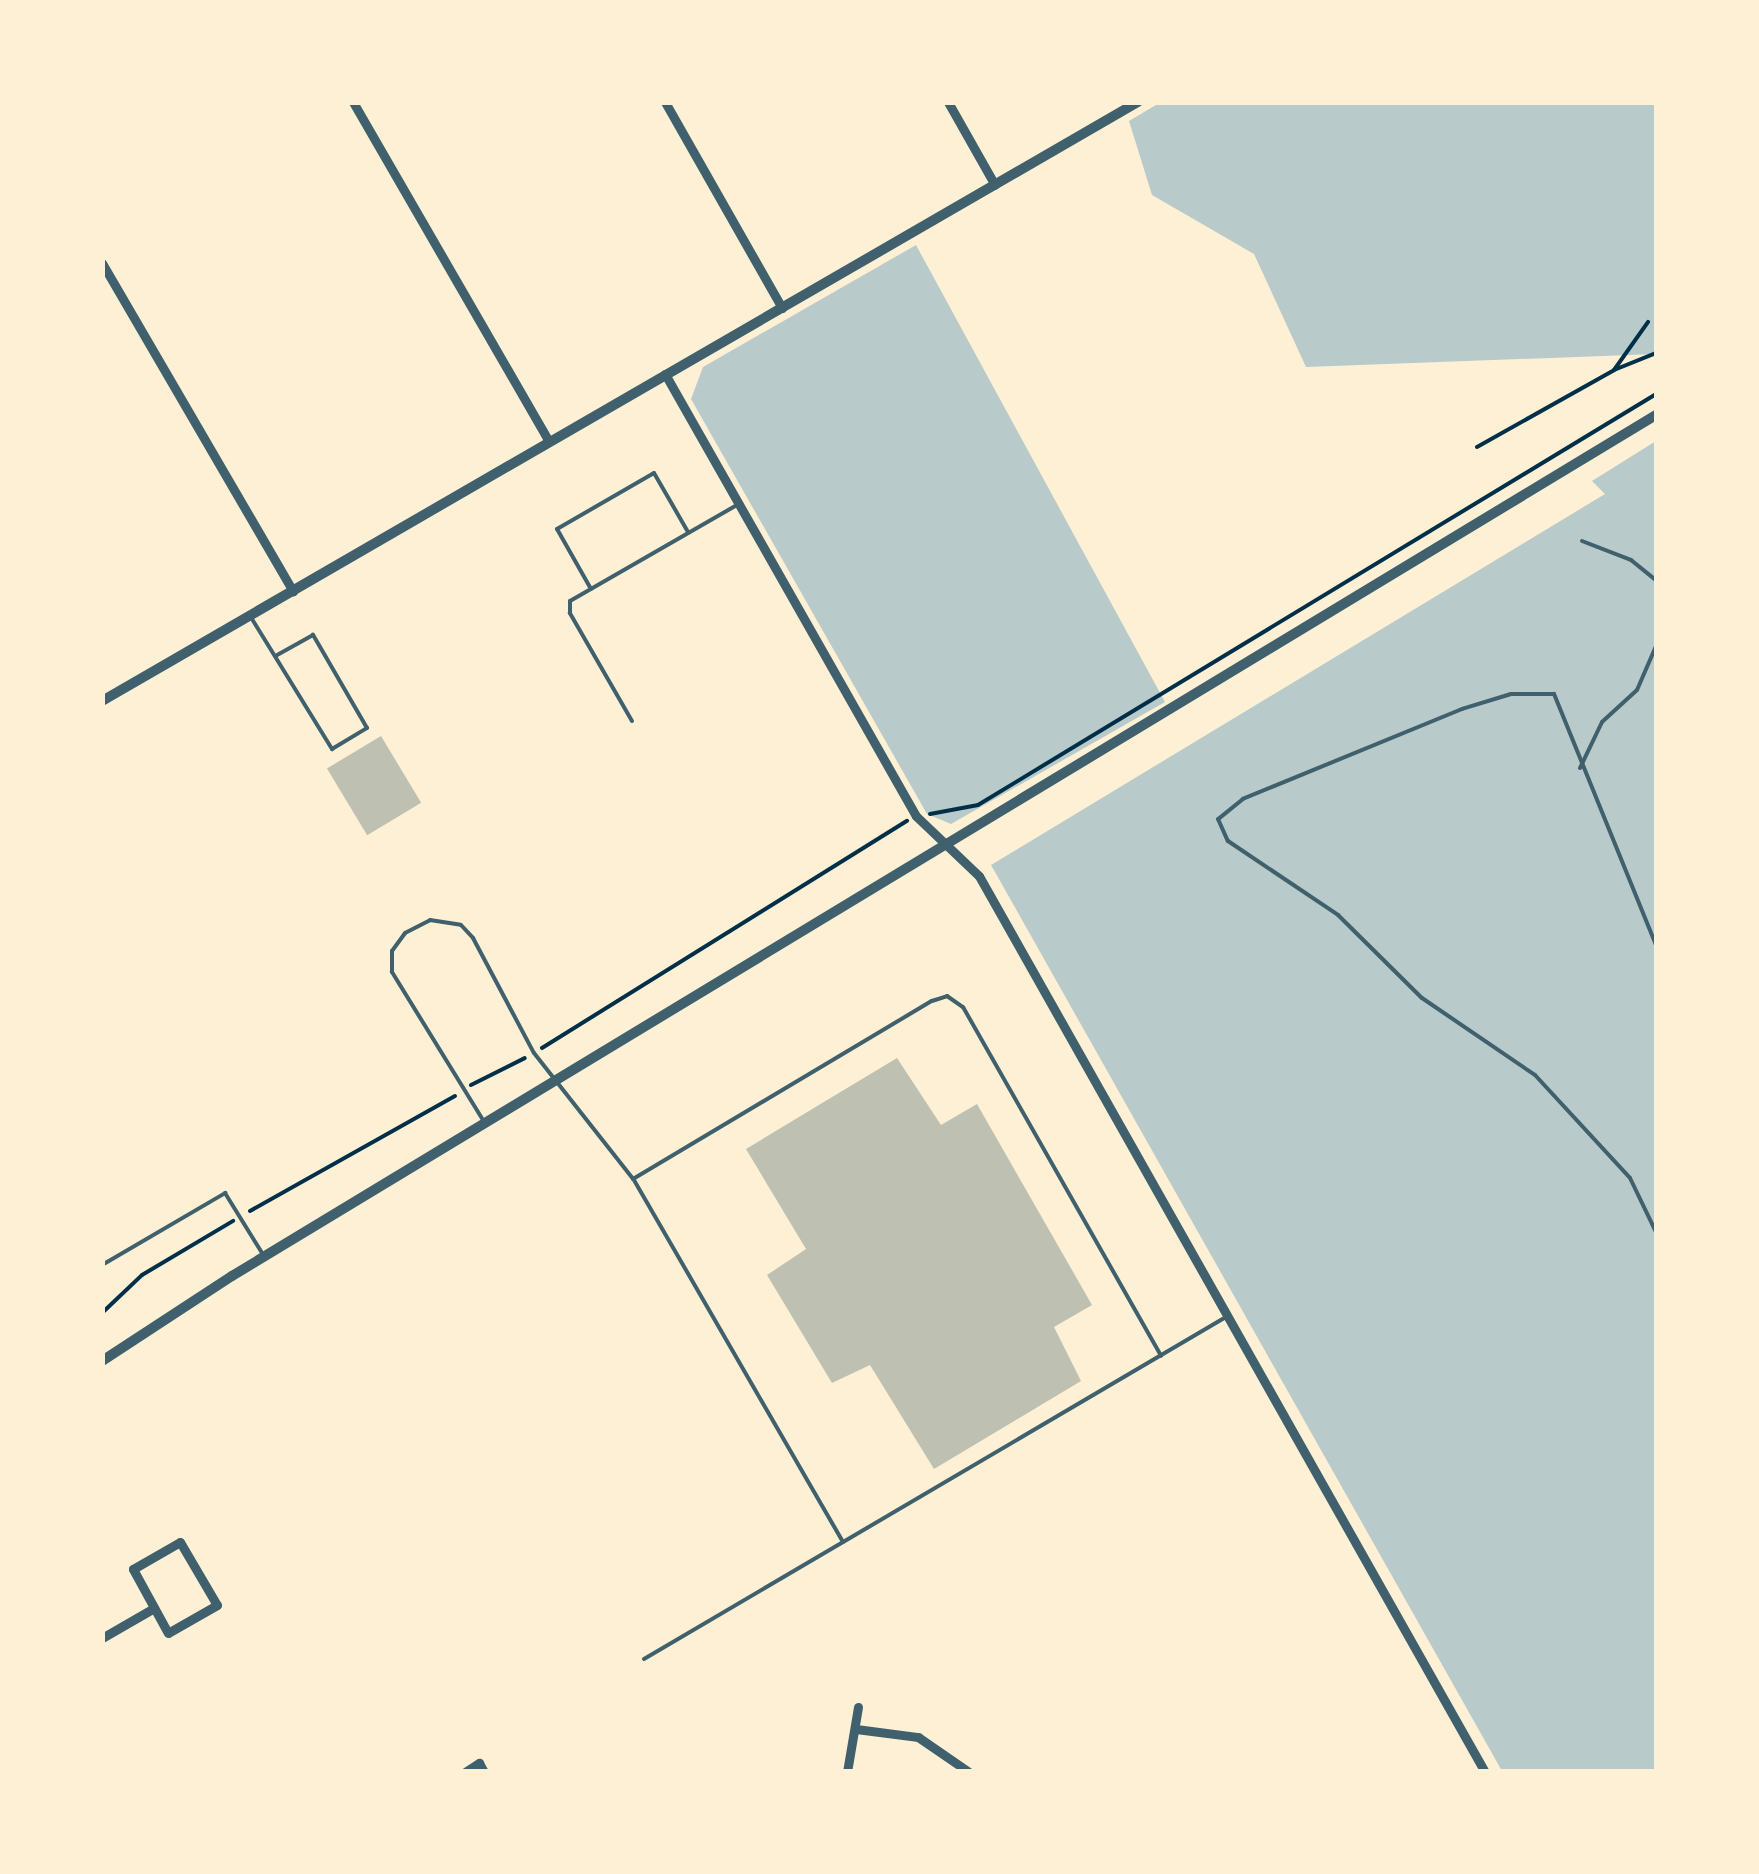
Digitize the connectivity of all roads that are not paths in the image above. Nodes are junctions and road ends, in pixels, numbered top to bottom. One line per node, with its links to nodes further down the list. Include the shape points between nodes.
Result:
1 (352, 102): 10 (street)
2 (665, 102): 7 (street)
3 (948, 102): 5 (street)
4 (1138, 102): 5 (street)
5 (995, 186): 7 (street)
6 (102, 263): 16 (street)
7 (782, 308): 8 (street)
8 (665, 374): 10 (street); 11 (street)
9 (1656, 415): 23 (street)
10 (549, 442): 16 (street)
11 (739, 504): 12 (lane); 23 (street, via 916,816)
12 (688, 532): 15 (lane); 15 (lane, via 654,473 557,529)
13 (1582, 541): 14 (lane, via 1631,560)
14 (1656, 580)
15 (591, 589): 21 (lane, via 570,601 570,613)
16 (293, 591): 17 (street)
17 (250, 615): 19 (lane); 20 (street)
18 (1656, 646): 22 (lane, via 1637,690 1602,722)
19 (278, 655): 19 (lane, via 332,749 367,728 313,635)
20 (102, 701)
21 (632, 721)
22 (1580, 768): 24 (lane); 28 (lane, via 1554,694 1512,694 1326,762 1243,800 1218,819 1228,841 1338,915 1422,998 1535,1075 1630,1178)
23 (949, 845): 25 (street); 31 (street, via 979,876)
24 (1656, 944)
25 (556, 1082): 26 (street); 26 (lane, via 461,926 430,920 406,933 392,951 392,972); 27 (lane)
26 (486, 1124): 29 (street)
27 (633, 1179): 32 (lane, via 948,996 964,1007); 34 (lane)
28 (1656, 1232)
29 (264, 1257): 30 (lane, via 226,1193); 33 (street)
30 (102, 1266)
31 (1227, 1316): 32 (lane); 44 (street)
32 (1160, 1356): 34 (lane)
33 (102, 1361)
34 (843, 1542): 37 (lane)
35 (154, 1608): 35 (street, via 133,1569 180,1542 217,1605 168,1633); 36 (street)
36 (102, 1638)
37 (644, 1659)
38 (858, 1708): 39 (street)
39 (856, 1729): 42 (street); 43 (street, via 918,1737)
40 (465, 1772): 41 (street, via 479,1763)
41 (484, 1772)
42 (847, 1772)
43 (969, 1772)
44 (1485, 1772)

